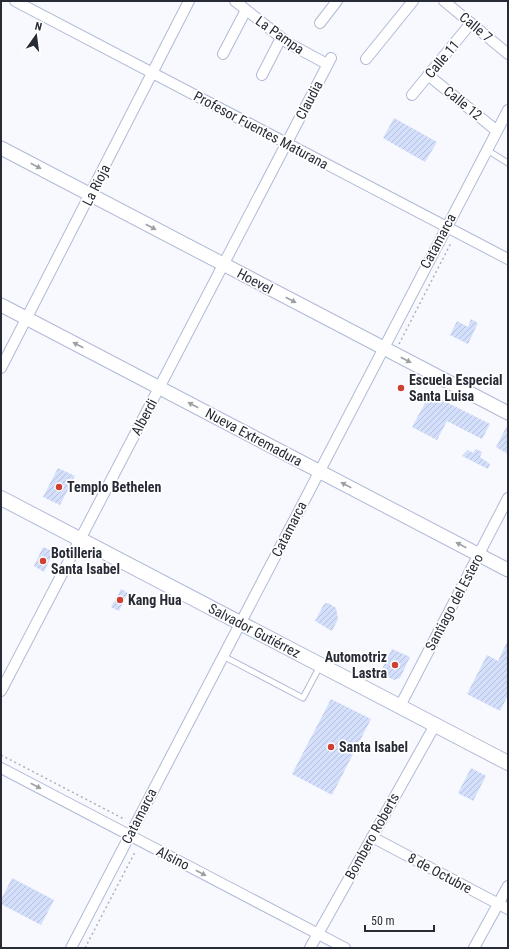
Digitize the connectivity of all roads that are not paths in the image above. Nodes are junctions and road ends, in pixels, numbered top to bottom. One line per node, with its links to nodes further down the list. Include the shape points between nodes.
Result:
1 (14, 1): 15 (street, Profesor Fuentes Maturana)
2 (189, 1): 15 (street, La Rioja)
3 (235, 1): 7 (street, La Pampa)
4 (337, 1): 8 (street)
5 (413, 1): 13 (street)
6 (444, 1): 9 (street, Calle 7)
7 (246, 10): 10 (street, La Pampa); 11 (street)
8 (320, 23)
9 (471, 23): 12 (street, Calle 7); 17 (street, Calle 11)
10 (280, 38): 14 (street, La Pampa, via 303,52); 16 (street)
11 (223, 54)
12 (508, 54)
13 (366, 59)
14 (329, 61): 21 (street, Claudia)
15 (153, 73): 21 (street, Profesor Fuentes Maturana); 25 (street, La Rioja)
16 (262, 75)
17 (428, 76): 18 (street, Calle 11); 20 (street, Calle 12)
18 (412, 95)
19 (508, 110): 20 (street, Catamarca)
20 (497, 131): 23 (street, Catamarca)
21 (286, 143): 26 (street, Profesor Fuentes Maturana); 28 (street, Alberdi)
22 (1, 148): 25 (street, Hoevel, one-way to 25)
23 (487, 150): 24 (lane); 26 (street, Catamarca)
24 (508, 163)
25 (90, 195): 28 (street, Hoevel, one-way to 28); 30 (street, La Rioja)
26 (446, 226): 27 (street, Profesor Fuentes Maturana); 31 (street, Catamarca)
27 (508, 258)
28 (223, 264): 31 (street, Hoevel, one-way to 31); 33 (street, Alberdi)
29 (1, 305): 30 (street, Nueva Extremadura)
30 (27, 318): 32 (street, La Rioja); 33 (street, Nueva Extremadura, one-way to 30)
31 (383, 348): 34 (street, Hoevel, one-way to 34); 35 (street, Catamarca)
32 (1, 368)
33 (160, 388): 35 (street, Nueva Extremadura, one-way to 33); 38 (street, Alberdi)
34 (508, 413)
35 (319, 471): 39 (street, Nueva Extremadura, one-way to 35); 41 (street, Catamarca)
36 (1, 498): 38 (main road, Salvador Gutiérrez)
37 (508, 498): 39 (street, Santiago del Estero)
38 (80, 539): 41 (main road, Salvador Gutiérrez); 44 (street, Alberdi)
39 (479, 554): 40 (street, Nueva Extremadura); 45 (street, Santiago del Estero)
40 (508, 570)
41 (240, 623): 42 (street, Catamarca); 43 (main road, Salvador Gutiérrez)
42 (223, 656): 43 (lane, via 303,698); 49 (street, Catamarca)
43 (321, 665): 45 (main road, Salvador Gutiérrez)
44 (1, 691)
45 (400, 706): 46 (main road, Salvador Gutiérrez)
46 (435, 724): 47 (main road, Salvador Gutiérrez); 50 (street, Bombero Roberts)
47 (508, 763)
48 (1, 768): 49 (street, Alsino, one-way to 49)
49 (129, 835): 54 (street, Alsino, one-way to 54); 55 (street, Catamarca)
50 (372, 837): 52 (street, 8 de Octubre); 54 (street, Bombero Roberts)
51 (508, 886): 52 (street)
52 (498, 904): 53 (street, 8 de Octubre); 58 (street)
53 (508, 909)
54 (318, 934): 56 (street, Bombero Roberts); 57 (street, Alsino)
55 (71, 948)
56 (310, 948)
57 (346, 948)
58 (474, 948)

